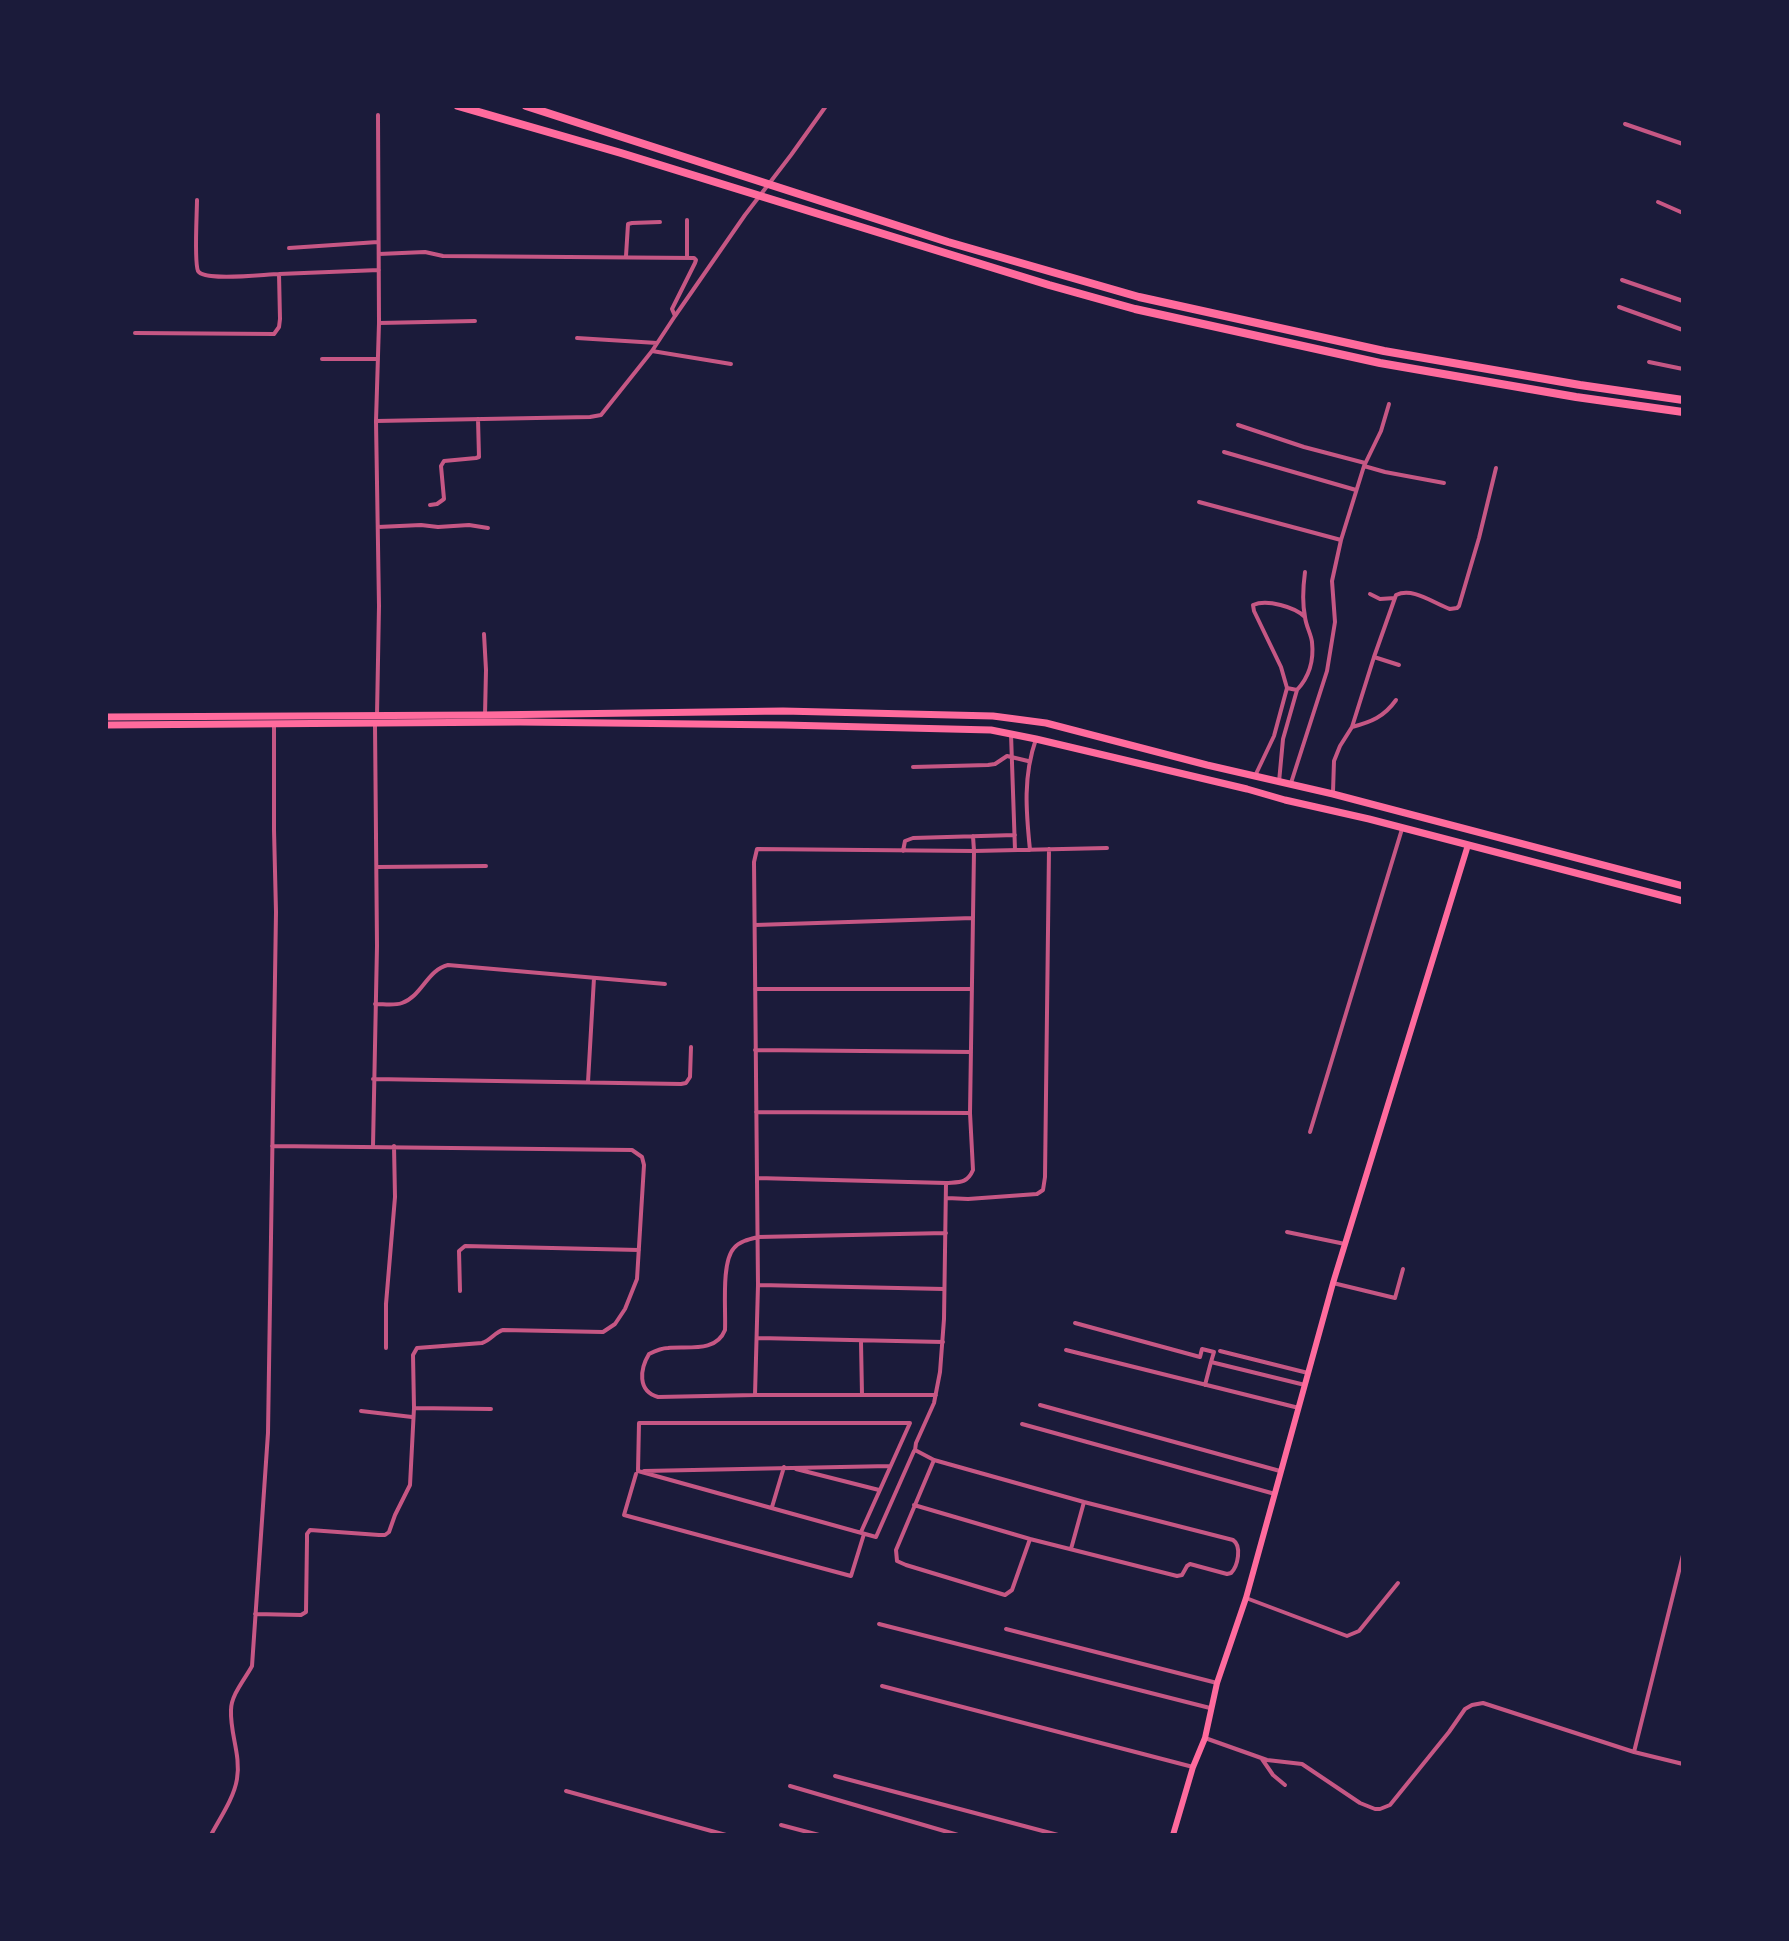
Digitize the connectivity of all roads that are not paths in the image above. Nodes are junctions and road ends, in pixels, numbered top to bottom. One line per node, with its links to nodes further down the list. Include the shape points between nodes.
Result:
1 (458, 106): 37 (highway, via 1135,309 1380,363)
2 (526, 106): 35 (highway, via 948,242 1139,297 1384,351)
3 (826, 106): 22 (street)
4 (378, 115): 12 (street)
5 (1625, 124): 6 (street)
6 (1683, 144)
7 (197, 200): 18 (street, via 200,274)
8 (1658, 202): 9 (street)
9 (1683, 213)
10 (687, 220): 16 (street)
11 (660, 222): 15 (street, via 628,224)
12 (379, 242): 13 (street); 14 (street)
13 (289, 248)
14 (379, 254): 15 (street); 17 (street)
15 (626, 256): 16 (street)
16 (687, 257): 22 (street, via 696,261 672,309)
17 (379, 270): 18 (street); 24 (street)
18 (279, 274): 26 (street, via 280,319 274,334)
19 (1622, 280): 20 (street)
20 (1683, 301)
21 (1619, 307): 25 (street)
22 (675, 316): 28 (street)
23 (475, 321): 24 (street)
24 (379, 323): 31 (street)
25 (1683, 330)
26 (135, 333)
27 (577, 338): 28 (street)
28 (657, 343): 29 (street)
29 (652, 351): 33 (street); 38 (street, via 601,415)
30 (322, 359): 31 (street)
31 (378, 359): 39 (street)
32 (1649, 362): 34 (street)
33 (731, 364)
34 (1683, 369)
35 (1683, 400)
36 (1389, 404): 42 (street)
37 (1683, 412)
38 (478, 419): 39 (street); 47 (street, via 479,457 444,461 444,499)
39 (376, 421): 48 (street)
40 (1238, 425): 42 (street)
41 (1224, 452): 45 (street)
42 (1365, 464): 44 (street); 45 (street)
43 (1496, 468): 53 (street, via 1459,606 1450,609 1408,592)
44 (1444, 483)
45 (1356, 490): 50 (street)
46 (1199, 502): 50 (street)
47 (430, 505)
48 (378, 527): 49 (street); 63 (street)
49 (488, 528)
50 (1341, 540): 78 (street, via 1332,581 1335,622 1327,671)
51 (1305, 572): 54 (street)
52 (1370, 594): 53 (street)
53 (1395, 598): 56 (street)
54 (1305, 617): 58 (street, via 1297,610 1253,605); 59 (street, via 1311,663)
55 (484, 634): 61 (street)
56 (1374, 657): 57 (street); 66 (street)
57 (1399, 665)
58 (1287, 688): 59 (street); 68 (street)
59 (1297, 690): 70 (street)
60 (1396, 700): 66 (street, via 1374,720)
61 (485, 715): 63 (highway); 73 (highway, via 783,711 993,716 1046,723)
62 (106, 717): 63 (highway)
63 (376, 719): 64 (highway); 67 (highway, via 968,728); 91 (street)
64 (274, 724): 65 (highway); 109 (street)
65 (106, 725)
66 (1352, 727): 79 (street, via 1334,761)
67 (1011, 734): 69 (highway); 71 (street)
68 (1274, 736): 70 (street); 75 (street)
69 (1036, 739): 72 (street); 76 (highway)
70 (1283, 739): 77 (street)
71 (1013, 757): 72 (street); 74 (street, via 988,765); 81 (street)
72 (1028, 761): 87 (street)
73 (1207, 765): 75 (highway); 76 (highway)
74 (913, 767)
75 (1255, 776): 77 (highway)
76 (1203, 780): 80 (highway)
77 (1279, 782): 78 (highway)
78 (1290, 785): 79 (highway)
79 (1333, 794): 92 (highway)
80 (1402, 827): 83 (highway); 108 (street)
81 (1015, 835): 82 (street); 86 (street)
82 (973, 836): 88 (street, via 913,838 905,841); 89 (street)
83 (1468, 845): 93 (highway); 118 (main road)
84 (1107, 848): 85 (street)
85 (1049, 849): 87 (street); 114 (street, via 1043,1190)
86 (1015, 850): 87 (street); 89 (street)
87 (1030, 850)
88 (903, 851): 89 (street); 95 (street, via 757,849)
89 (974, 851): 94 (street)
90 (486, 866): 91 (street)
91 (377, 867): 100 (street)
92 (1683, 886)
93 (1683, 901)
94 (973, 918): 95 (street); 99 (street)
95 (755, 925): 98 (street)
96 (594, 978): 97 (street); 100 (street, via 448,965 437,969 404,1002); 105 (street)
97 (665, 984)
98 (755, 989): 99 (street); 102 (street)
99 (972, 989): 103 (street)
100 (375, 1004): 104 (street)
101 (691, 1047): 105 (street, via 686,1083)
102 (755, 1050): 103 (street); 106 (street)
103 (971, 1052): 107 (street)
104 (373, 1079): 105 (street); 110 (street)
105 (588, 1082)
106 (756, 1112): 107 (street); 112 (street)
107 (970, 1113): 113 (street, via 973,1170 964,1182)
108 (1310, 1132)
109 (272, 1146): 110 (street); 163 (street, via 268,1433)
110 (373, 1146): 111 (street)
111 (394, 1146): 119 (street, via 637,1152 644,1165); 129 (street)
112 (757, 1178): 113 (street); 117 (street)
113 (946, 1183): 114 (street)
114 (947, 1198): 116 (street)
115 (1287, 1232): 118 (street)
116 (946, 1233): 117 (street); 123 (street)
117 (758, 1237): 122 (street); 136 (street, via 741,1243 729,1256 721,1339 649,1354 642,1381 649,1394 658,1397)
118 (1345, 1244): 121 (main road)
119 (639, 1250): 124 (street, via 465,1246 459,1251); 140 (street, via 634,1288 608,1330 503,1330 482,1343 417,1348)
120 (1403, 1269): 121 (street, via 1395,1298)
121 (1333, 1283): 133 (main road)
122 (758, 1285): 123 (street); 126 (street)
123 (944, 1289): 128 (street)
124 (460, 1291)
125 (1075, 1323): 132 (street, via 1200,1357 1202,1349 1214,1352)
126 (758, 1338): 127 (street); 136 (street)
127 (861, 1342): 128 (street); 137 (street)
128 (943, 1342): 138 (street)
129 (386, 1348)
130 (1066, 1350): 134 (street)
131 (1220, 1351): 133 (street)
132 (1211, 1362): 134 (street); 135 (street)
133 (1308, 1373): 135 (main road)
134 (1205, 1385): 141 (street)
135 (1305, 1385): 141 (main road)
136 (755, 1395): 137 (street)
137 (862, 1395): 138 (street)
138 (936, 1395): 146 (street)
139 (1040, 1405): 150 (street)
140 (414, 1408): 142 (street); 144 (street)
141 (1299, 1408): 150 (main road)
142 (491, 1409)
143 (361, 1411): 144 (street)
144 (412, 1417): 163 (street, via 410,1485 389,1532 310,1530 306,1612)
145 (1022, 1424): 153 (street)
146 (916, 1451): 147 (street); 157 (street, via 876,1537)
147 (934, 1460): 154 (street); 155 (street)
148 (890, 1466): 149 (street); 151 (street, via 910,1423 639,1423); 152 (street)
149 (787, 1467): 151 (street); 152 (street); 156 (street)
150 (1280, 1471): 153 (main road)
151 (637, 1472): 156 (street); 157 (street, via 624,1515 851,1576)
152 (879, 1490): 157 (street)
153 (1275, 1494): 162 (main road)
154 (1084, 1502): 159 (street); 159 (street, via 1233,1540 1239,1547 1234,1569 1227,1574 1192,1564 1177,1576)
155 (914, 1505): 158 (street); 158 (street, via 896,1550 897,1561 1000,1594 1012,1590)
156 (772, 1507): 157 (street)
157 (863, 1533)
158 (1030, 1539): 159 (street)
159 (1071, 1549)
160 (1683, 1555): 170 (street)
161 (1398, 1583): 162 (street, via 1359,1631 1347,1636)
162 (1246, 1598): 166 (main road)
163 (255, 1614): 179 (street, via 252,1666 230,1708 238,1777)
164 (879, 1624): 168 (street)
165 (1006, 1629): 166 (street)
166 (1217, 1683): 168 (main road)
167 (882, 1686): 173 (street)
168 (1210, 1708): 169 (main road)
169 (1205, 1738): 171 (street); 173 (main road)
170 (1634, 1752): 171 (street, via 1483,1703 1472,1705 1460,1713 1390,1805 1375,1809 1302,1764); 172 (street)
171 (1261, 1757): 175 (street)
172 (1683, 1764)
173 (1193, 1767): 184 (main road)
174 (835, 1776): 183 (street)
175 (1285, 1785)
176 (790, 1786): 182 (street)
177 (566, 1791): 180 (street)
178 (781, 1825): 181 (street)
179 (211, 1835)
180 (726, 1835)
181 (819, 1835)
182 (958, 1835)
183 (1058, 1835)
184 (1173, 1835)

